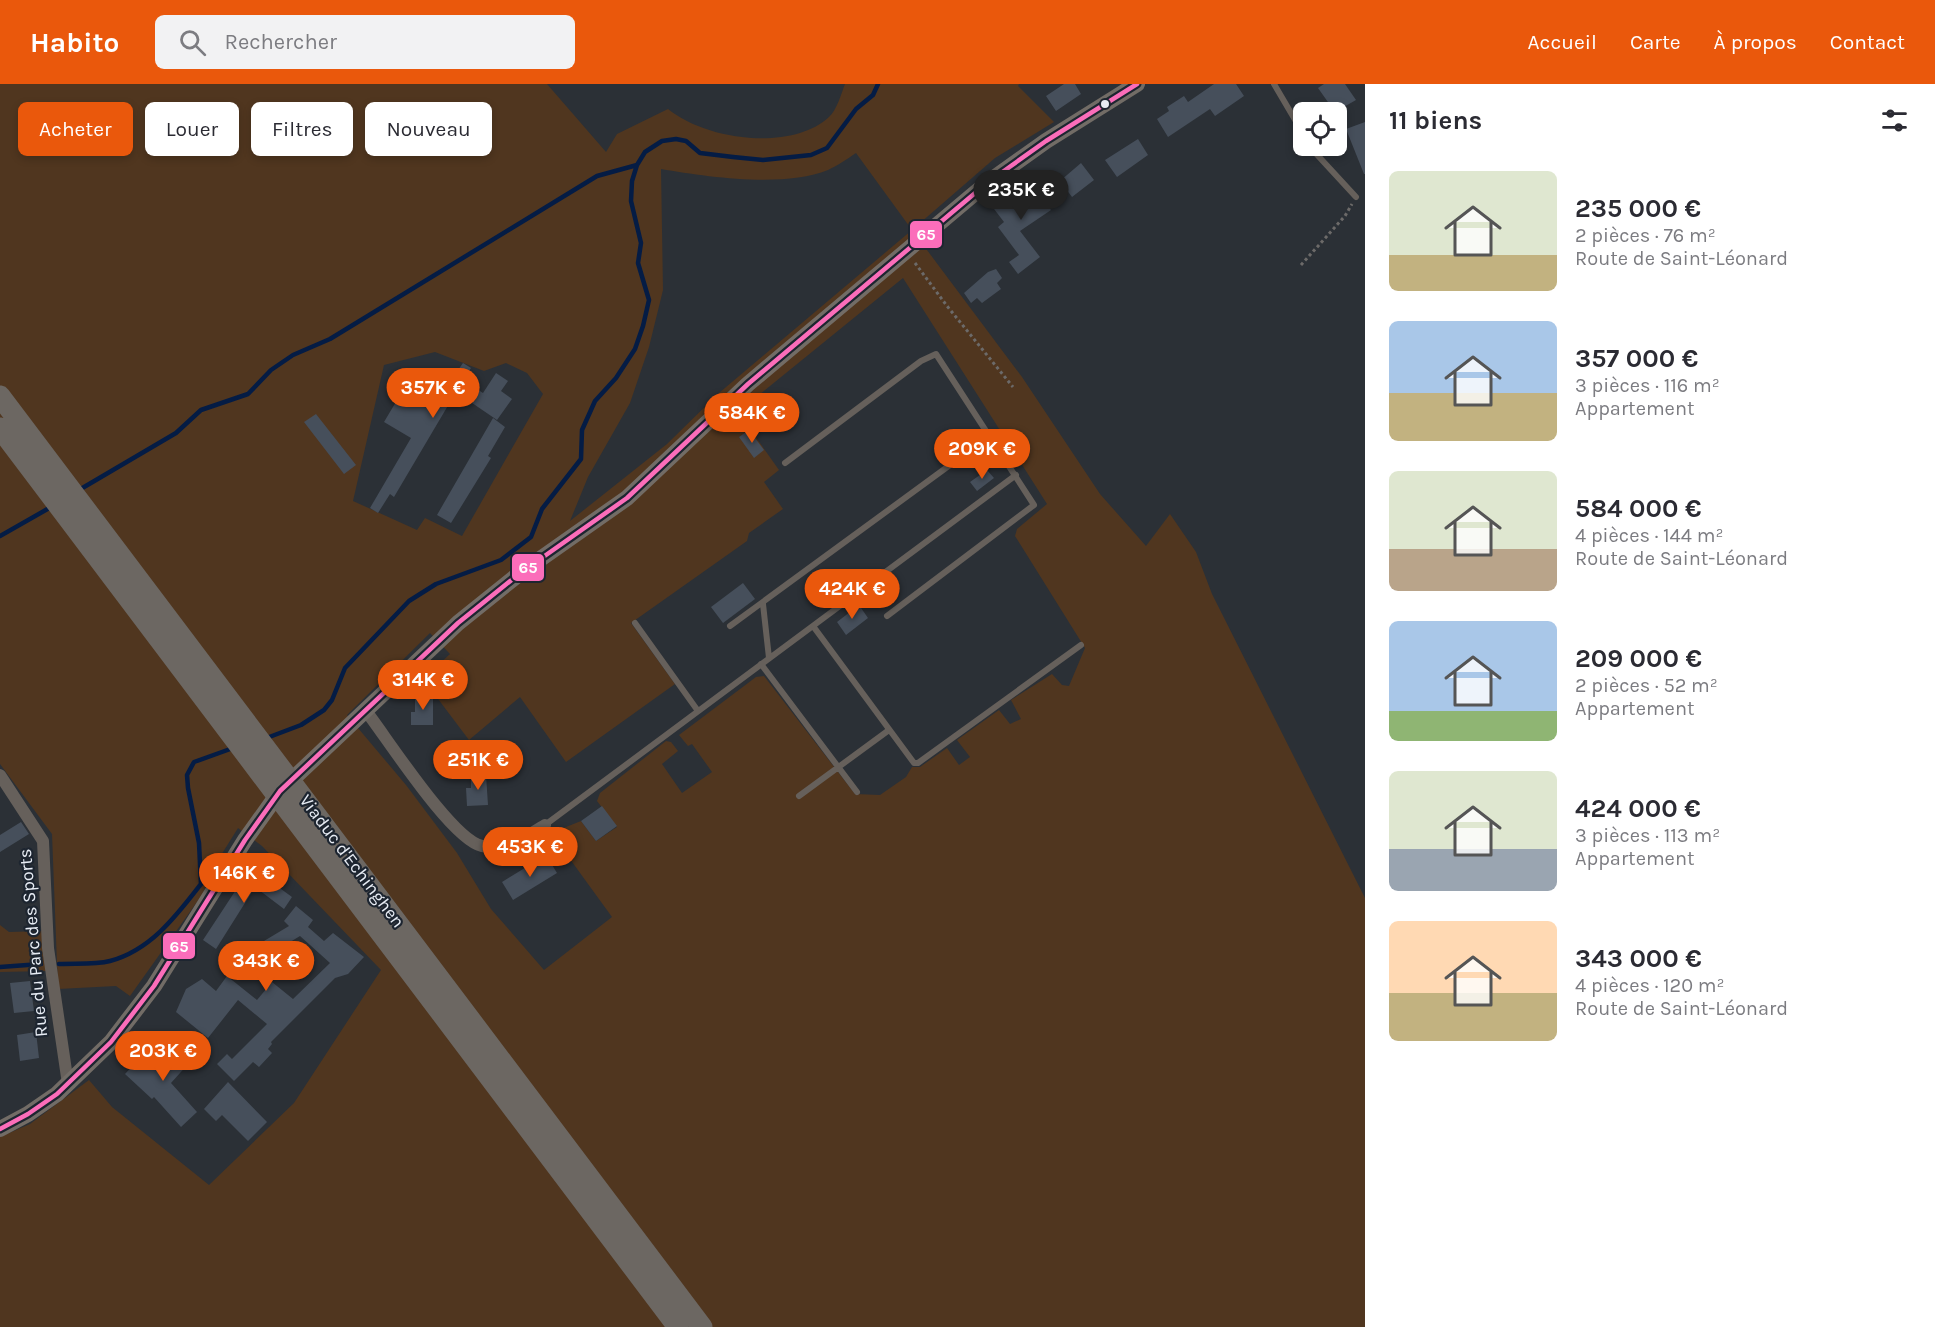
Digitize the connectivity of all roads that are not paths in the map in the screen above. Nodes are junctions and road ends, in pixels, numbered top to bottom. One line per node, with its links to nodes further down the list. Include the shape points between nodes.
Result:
1 (1137, 84): 19 (street, via 1014,163 748,384 627,498 479,605)
2 (1274, 84): 3 (lane)
3 (1293, 116)
4 (1318, 156): 5 (lane)
5 (1356, 197)
6 (0, 396): 30 (highway, Viaduc d'Echinghen)
7 (0, 428): 29 (highway, Viaduc d'Echinghen)
8 (991, 435): 9 (lane, via 936,354 921,361); 10 (lane); 11 (lane)
9 (785, 463)
10 (1016, 475): 12 (lane, via 1033,501 1030,510); 15 (lane)
11 (763, 604): 14 (lane); 17 (lane)
12 (887, 616)
13 (635, 623): 20 (lane)
14 (730, 626)
15 (813, 626): 17 (lane); 21 (lane)
16 (1081, 645): 21 (lane, via 924,761 914,763)
17 (769, 658): 18 (lane)
18 (761, 664): 20 (lane); 22 (lane)
19 (366, 711): 26 (street, via 461,835 479,846 494,847 524,839); 27 (street, via 280,791 154,986 94,1060)
20 (698, 711): 26 (lane)
21 (889, 730): 22 (lane)
22 (838, 767): 24 (lane); 25 (lane)
23 (0, 776): 27 (street, Rue du Parc des Sports, via 43,841 48,948)
24 (856, 792)
25 (800, 796)
26 (545, 825)
27 (68, 1084): 28 (street)
28 (0, 1129)
29 (678, 1327)
30 (702, 1327)

